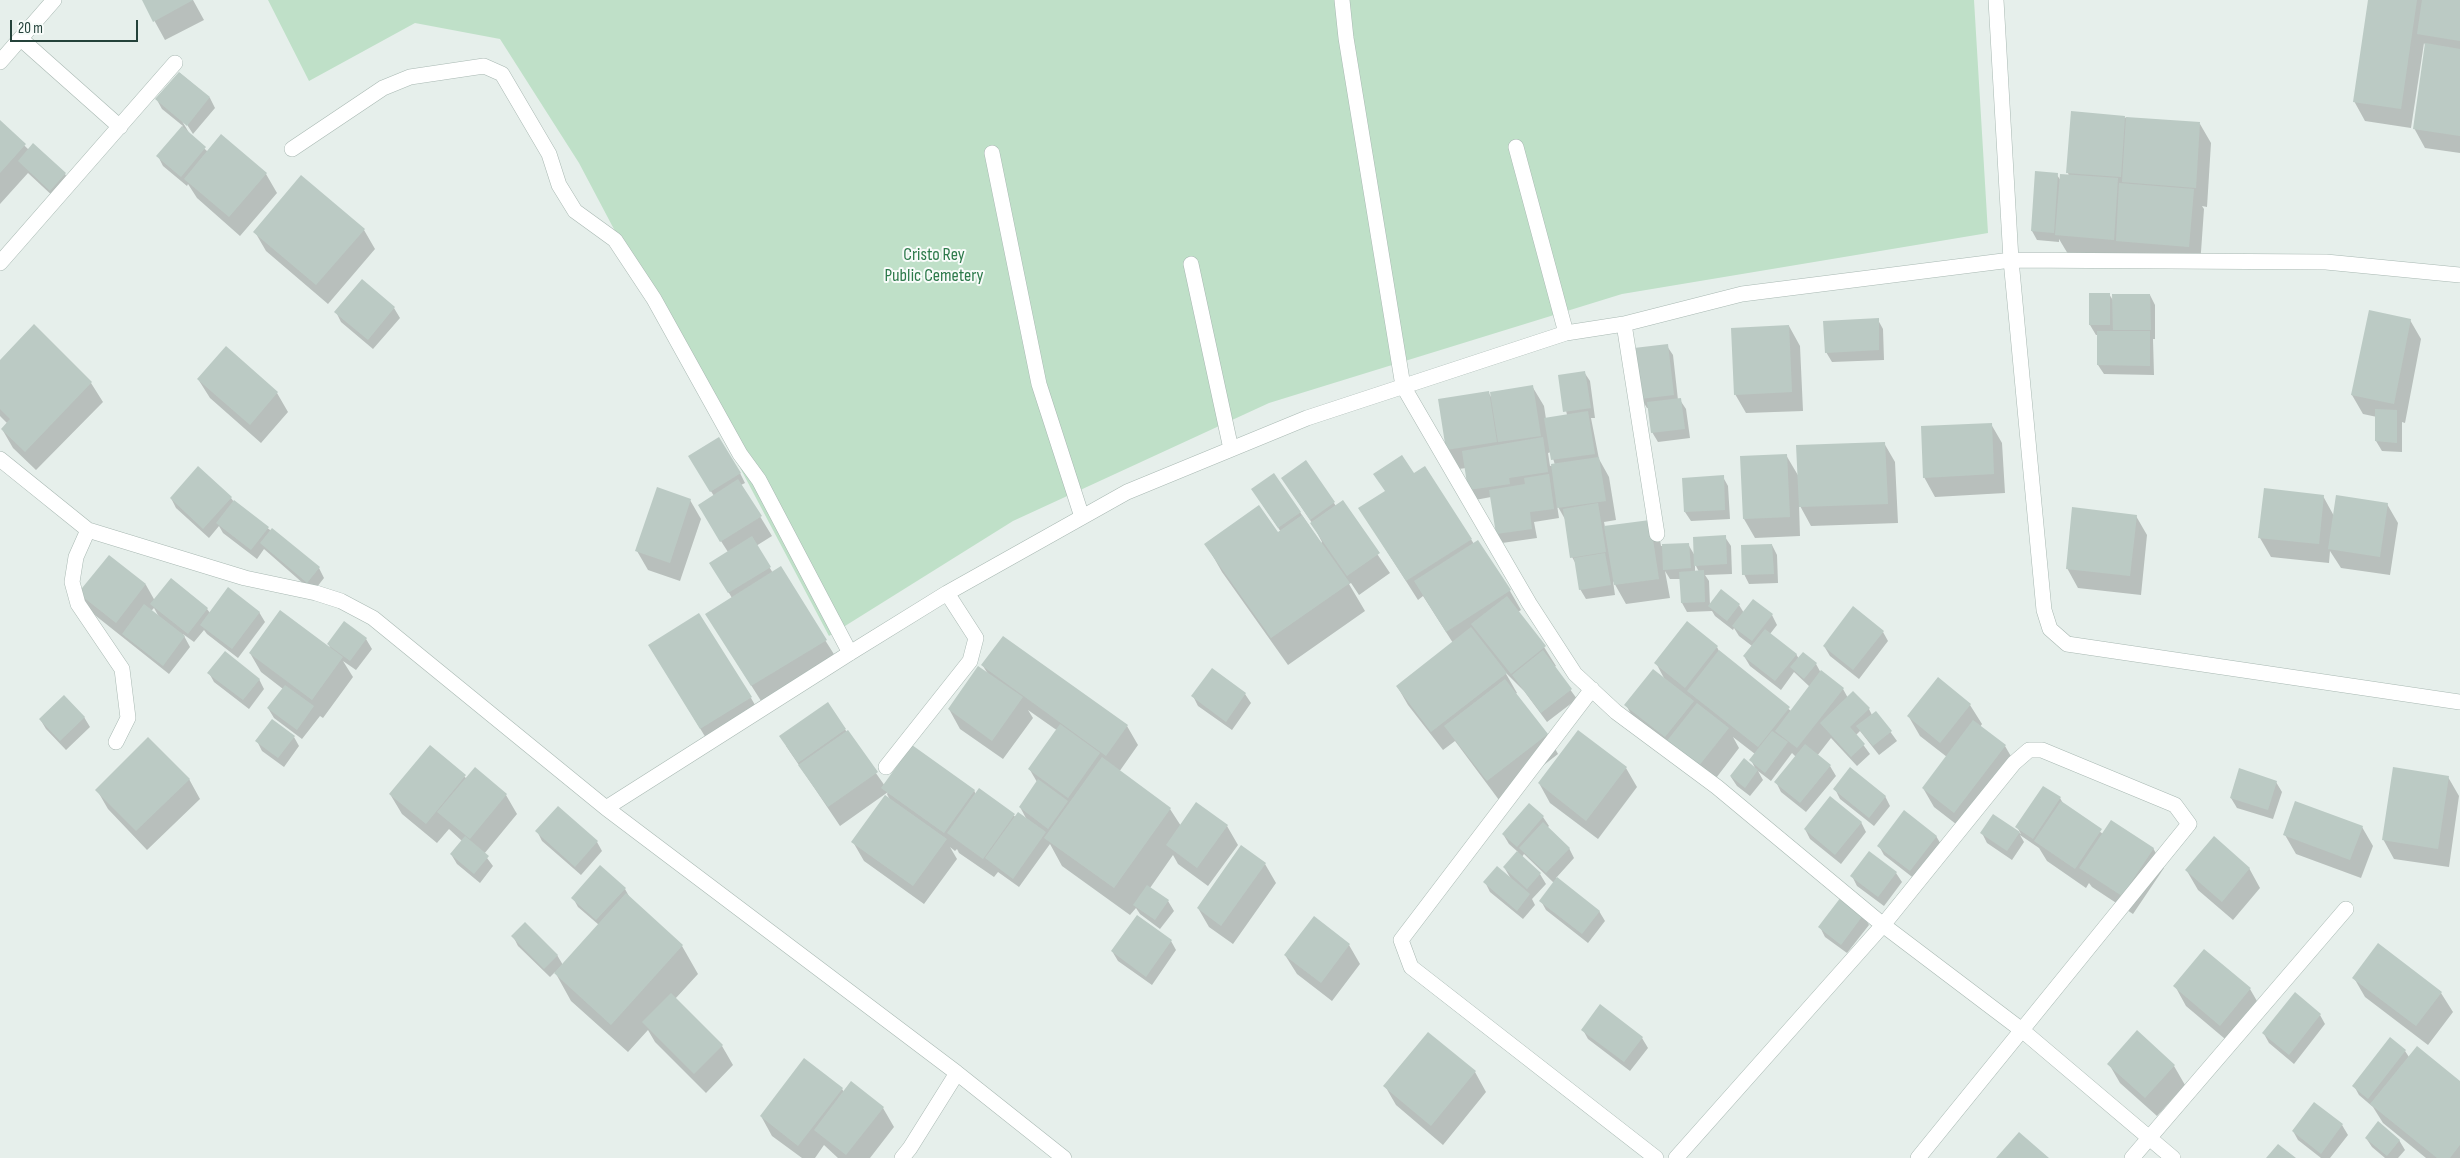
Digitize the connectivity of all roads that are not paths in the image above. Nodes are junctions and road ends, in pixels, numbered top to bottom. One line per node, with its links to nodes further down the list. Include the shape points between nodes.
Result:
1 (54, 0): 4 (street)
2 (1342, 0): 17 (street)
3 (1996, 0): 11 (street)
4 (21, 39): 5 (street); 7 (street)
5 (0, 62)
6 (175, 63): 7 (street)
7 (120, 127): 12 (street)
8 (1516, 147): 16 (street)
9 (292, 149): 24 (street, via 383,88 410,77 484,66 502,74 549,154 559,185 575,211 615,240 654,299 740,454 759,480)
10 (992, 153): 20 (street, via 1039,384)
11 (2011, 260): 14 (street, via 2326,262); 15 (street, via 1742,294); 26 (street, via 2044,610 2050,629 2067,644)
12 (0, 263)
13 (1191, 264): 18 (street)
14 (2460, 275)
15 (1624, 324): 16 (street); 22 (street)
16 (1566, 333): 17 (street)
17 (1402, 386): 18 (street, via 1307,418); 25 (street, via 1529,604 1575,674)
18 (1231, 449): 20 (street, via 1126,492)
19 (0, 460): 21 (street)
20 (1082, 517): 23 (street)
21 (88, 530): 27 (street, via 76,557 72,582 78,604 122,669 128,718); 29 (street, via 246,578 316,593 373,618)
22 (1657, 534)
23 (947, 594): 24 (street); 28 (street, via 976,638 974,650 970,661)
24 (850, 653): 29 (street)
25 (1592, 689): 31 (street, via 1616,712 1717,787); 37 (street, via 1401,940 1411,967)
26 (2460, 702)
27 (116, 742)
28 (886, 767)
29 (606, 808): 33 (street)
30 (2346, 909): 34 (street)
31 (1883, 925): 32 (street); 32 (street, via 2014,763 2029,750 2042,750 2175,805 2189,824); 38 (street)
32 (2023, 1031): 34 (street); 39 (street)
33 (957, 1073): 35 (street); 36 (street)
34 (2150, 1136): 40 (street); 41 (street)
35 (902, 1158)
36 (1064, 1158)
37 (1656, 1158)
38 (1676, 1158)
39 (1918, 1158)
40 (2132, 1158)
41 (2173, 1158)

